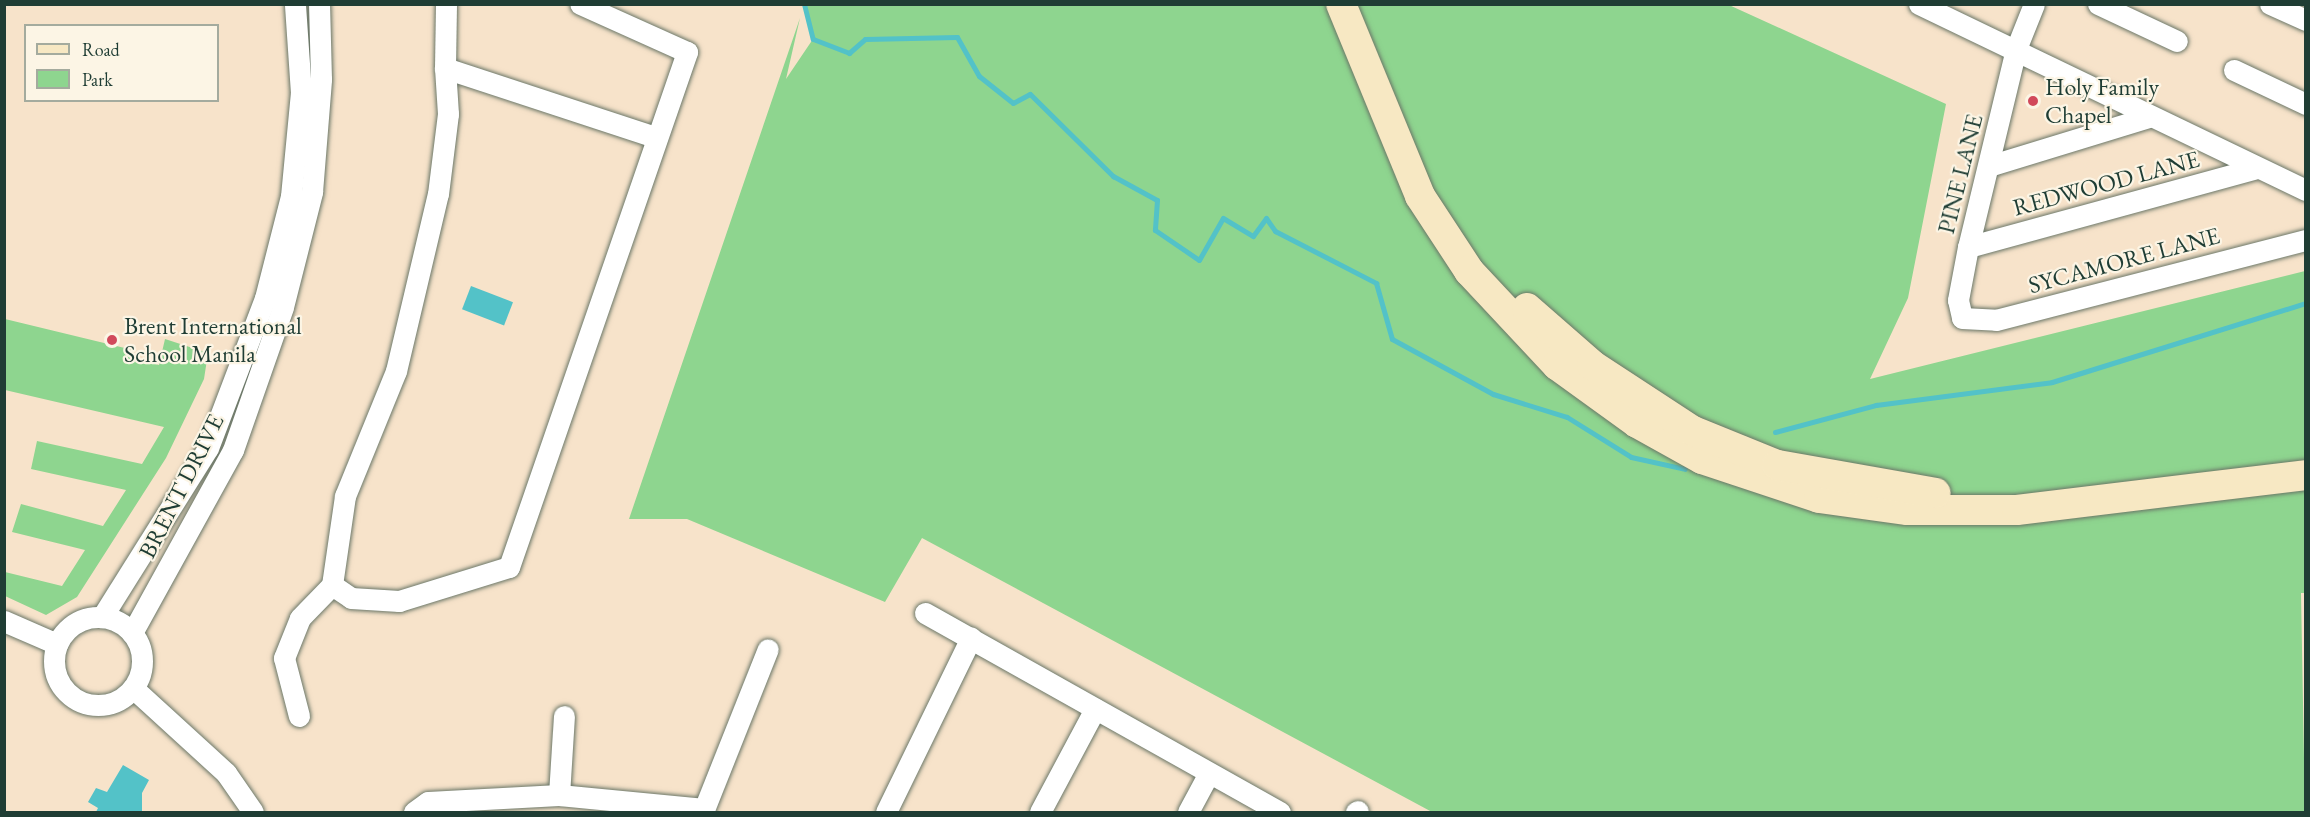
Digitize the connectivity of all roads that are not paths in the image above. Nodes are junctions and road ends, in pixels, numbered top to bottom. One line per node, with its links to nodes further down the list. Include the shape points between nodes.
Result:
1 (295, 4): 25 (street, BRENT DRIVE, via 301,93)
2 (319, 4): 25 (street, BRENT DRIVE, via 321,79 312,192)
3 (446, 4): 14 (street)
4 (580, 4): 18 (street, via 687,52)
5 (1341, 4): 19 (main road)
6 (1362, 4): 19 (main road)
7 (1919, 4): 13 (street)
8 (2034, 4): 13 (street, PINE LANE)
9 (2098, 4): 12 (street)
10 (2270, 4): 11 (street)
11 (2306, 20)
12 (2177, 41)
13 (2016, 49): 17 (street); 20 (street, PINE LANE)
14 (445, 68): 18 (street); 32 (street, via 448,114 438,194 396,371 345,496)
15 (2234, 70): 16 (street)
16 (2306, 104)
17 (2149, 117): 20 (street); 21 (street)
18 (655, 137): 32 (street, via 611,280 509,567 399,601 351,598)
19 (1405, 142): 28 (main road, via 1489,267 1541,324 1647,404 1774,475 1920,492 1962,493)
20 (1992, 165): 24 (street, PINE LANE)
21 (2257, 168): 22 (street); 24 (street, REDWOOD LANE)
22 (2306, 190)
23 (2306, 240): 26 (street, SYCAMORE LANE, via 1995,320 1966,320)
24 (1968, 247): 26 (street, PINE LANE)
25 (274, 302): 30 (street, BRENT DRIVE, via 208,448); 31 (street, BRENT DRIVE, via 233,450)
26 (1958, 312)
27 (2306, 455): 28 (main road)
28 (2267, 470): 29 (main road)
29 (2306, 475)
30 (159, 526): 31 (street); 34 (street, BRENT DRIVE)
31 (184, 540): 36 (street, BRENT DRIVE)
32 (332, 585): 42 (street, via 300,618 284,658)
33 (925, 613): 37 (street)
34 (102, 617): 36 (street); 38 (street, via 75,623)
35 (4, 621): 38 (street)
36 (132, 633): 40 (street, via 142,660)
37 (971, 638): 41 (street); 49 (street)
38 (57, 644): 40 (street, via 55,672 70,695 89,704 110,703)
39 (768, 649): 46 (street)
40 (133, 688): 47 (street, via 226,773)
41 (1095, 709): 44 (street); 50 (street)
42 (299, 716)
43 (564, 716): 45 (street)
44 (1209, 773): 51 (street); 52 (street)
45 (559, 795): 46 (street); 48 (street, via 428,802)
46 (704, 811)
47 (253, 813)
48 (414, 813)
49 (886, 813)
50 (1040, 813)
51 (1188, 813)
52 (1280, 813)

